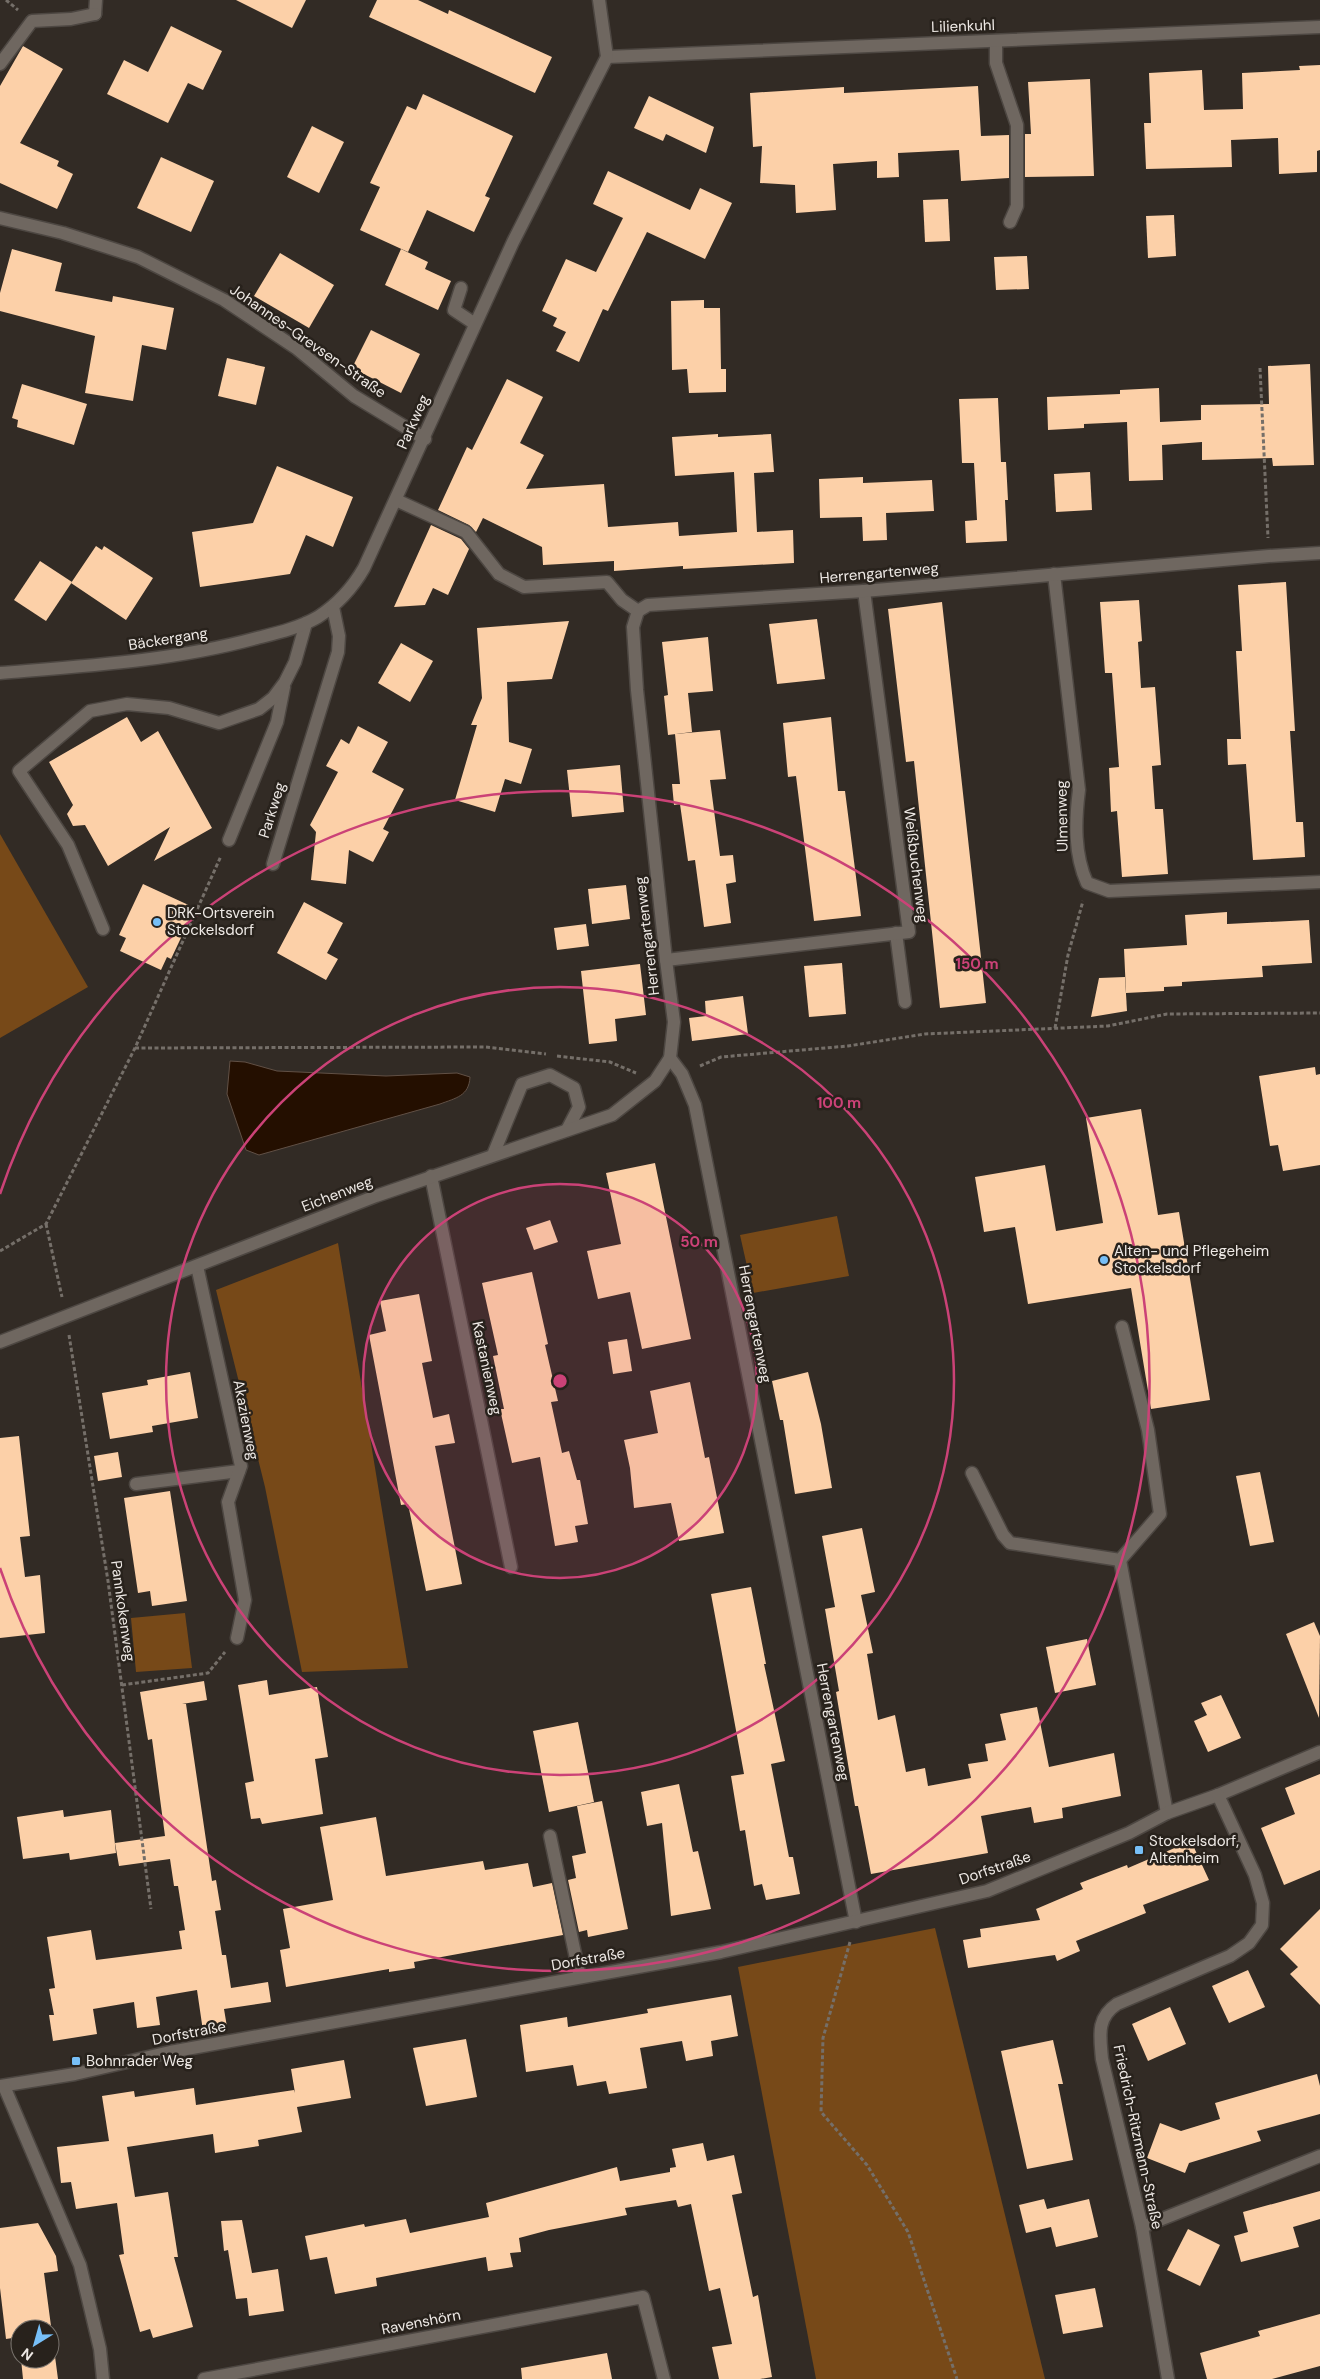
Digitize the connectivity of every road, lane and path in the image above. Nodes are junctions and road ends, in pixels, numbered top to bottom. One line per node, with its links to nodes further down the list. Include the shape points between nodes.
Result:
1 (96, 0): 6 (street, via 95,14 71,20 32,21)
2 (599, 0): 5 (street)
3 (1320, 27): 4 (street, Lilienkuhl)
4 (996, 41): 5 (street, Lilienkuhl); 8 (street, via 996,63 1017,125 1017,206)
5 (608, 57): 10 (street, Parkweg, via 513,242)
6 (0, 64)
7 (0, 218): 12 (street, Johannes-Grevsen-Straße, via 63,233 138,257 224,300 296,348 354,396)
8 (1010, 222)
9 (461, 288): 10 (street, via 454,310)
10 (475, 324): 12 (street, Parkweg)
11 (1260, 368): 15 (path)
12 (425, 439): 13 (street, Parkweg)
13 (396, 500): 18 (street, Parkweg, via 355,584); 19 (street, via 466,532 499,574 524,587 607,582 622,600)
14 (1320, 553): 15 (street, Herrengartenweg)
15 (1269, 556): 16 (street, Herrengartenweg)
16 (1054, 574): 17 (street, Herrengartenweg); 26 (street, Ulmenweg, via 1080,790 1075,821 1080,868)
17 (864, 591): 19 (street, Herrengartenweg, via 648,605); 28 (street, Weißbuchenweg, via 909,932)
18 (333, 607): 20 (street, Bäckergang); 24 (street, Parkweg, via 339,636 338,652)
19 (638, 612): 29 (street, Herrengartenweg, via 633,627 637,690)
20 (306, 623): 21 (street, Bäckergang, via 238,643 192,652 90,666); 22 (street, via 295,662)
21 (0, 673)
22 (285, 682): 23 (street, via 276,722); 27 (street, via 259,709 219,723 169,708 127,704 90,711 19,771 68,845)
23 (229, 840): 33 (path)
24 (273, 864)
25 (1320, 882): 26 (street, via 1109,891)
26 (1087, 883): 32 (path, via 1068,955)
27 (103, 929)
28 (896, 933): 29 (street, Weißbuchenweg); 30 (street)
29 (666, 960): 34 (street, Herrengartenweg, via 674,1022)
30 (905, 1002)
31 (1320, 1013): 32 (path, via 1167,1014 1108,1026)
32 (1055, 1028): 35 (path, via 925,1034 848,1046 721,1057)
33 (135, 1048): 36 (path, via 485,1047 610,1062); 40 (path)
34 (670, 1058): 35 (street, Herrengartenweg); 36 (street, Eichenweg)
35 (682, 1074): 58 (street, Herrengartenweg, via 695,1105)
36 (655, 1081): 37 (street, Eichenweg, via 612,1115)
37 (567, 1130): 38 (street, Eichenweg); 38 (street, via 579,1107 574,1088 550,1075 522,1084)
38 (493, 1155): 39 (street, Eichenweg)
39 (431, 1176): 42 (street, Eichenweg); 50 (street, Kastanienweg)
40 (46, 1224): 41 (path); 43 (path, Pannkokenweg)
41 (0, 1251)
42 (197, 1266): 43 (street, Eichenweg); 46 (street, Akazienweg, via 241,1466)
43 (67, 1318): 45 (street, Eichenweg); 52 (path, Pannkokenweg)
44 (1122, 1328): 49 (street, via 1148,1430 1160,1514)
45 (0, 1342)
46 (239, 1471): 48 (street); 51 (street, Akazienweg, via 228,1502 246,1600)
47 (972, 1473): 49 (street, via 1010,1542)
48 (136, 1484)
49 (1120, 1560): 55 (street)
50 (512, 1567)
51 (237, 1638): 52 (path, via 208,1673)
52 (122, 1685): 57 (path, Pannkokenweg)
53 (1320, 1752): 54 (street, Dorfstraße)
54 (1218, 1795): 55 (street, Dorfstraße); 62 (street, Friedrich-Ritzmann-Straße, via 1255,1876 1263,1903 1262,1925 1249,1943 1230,1956 1109,2009 1102,2019 1099,2034 1102,2059)
55 (1167, 1813): 58 (street, Dorfstraße, via 1129,1833 988,1890)
56 (550, 1836): 59 (street)
57 (151, 1909)
58 (856, 1922): 59 (street, Dorfstraße, via 721,1952); 66 (path, via 823,2038 821,2112 867,2165 908,2232)
59 (580, 1978): 60 (street, Dorfstraße, via 170,2052 75,2074)
60 (2, 2086): 63 (street, via 80,2265 100,2349)
61 (1320, 2156): 62 (street)
62 (1142, 2227): 67 (street, Friedrich-Ritzmann-Straße)
63 (103, 2379)
64 (204, 2379): 65 (street, Ravenshörn, via 644,2297)
65 (664, 2379)
66 (957, 2379)
67 (1168, 2379)

